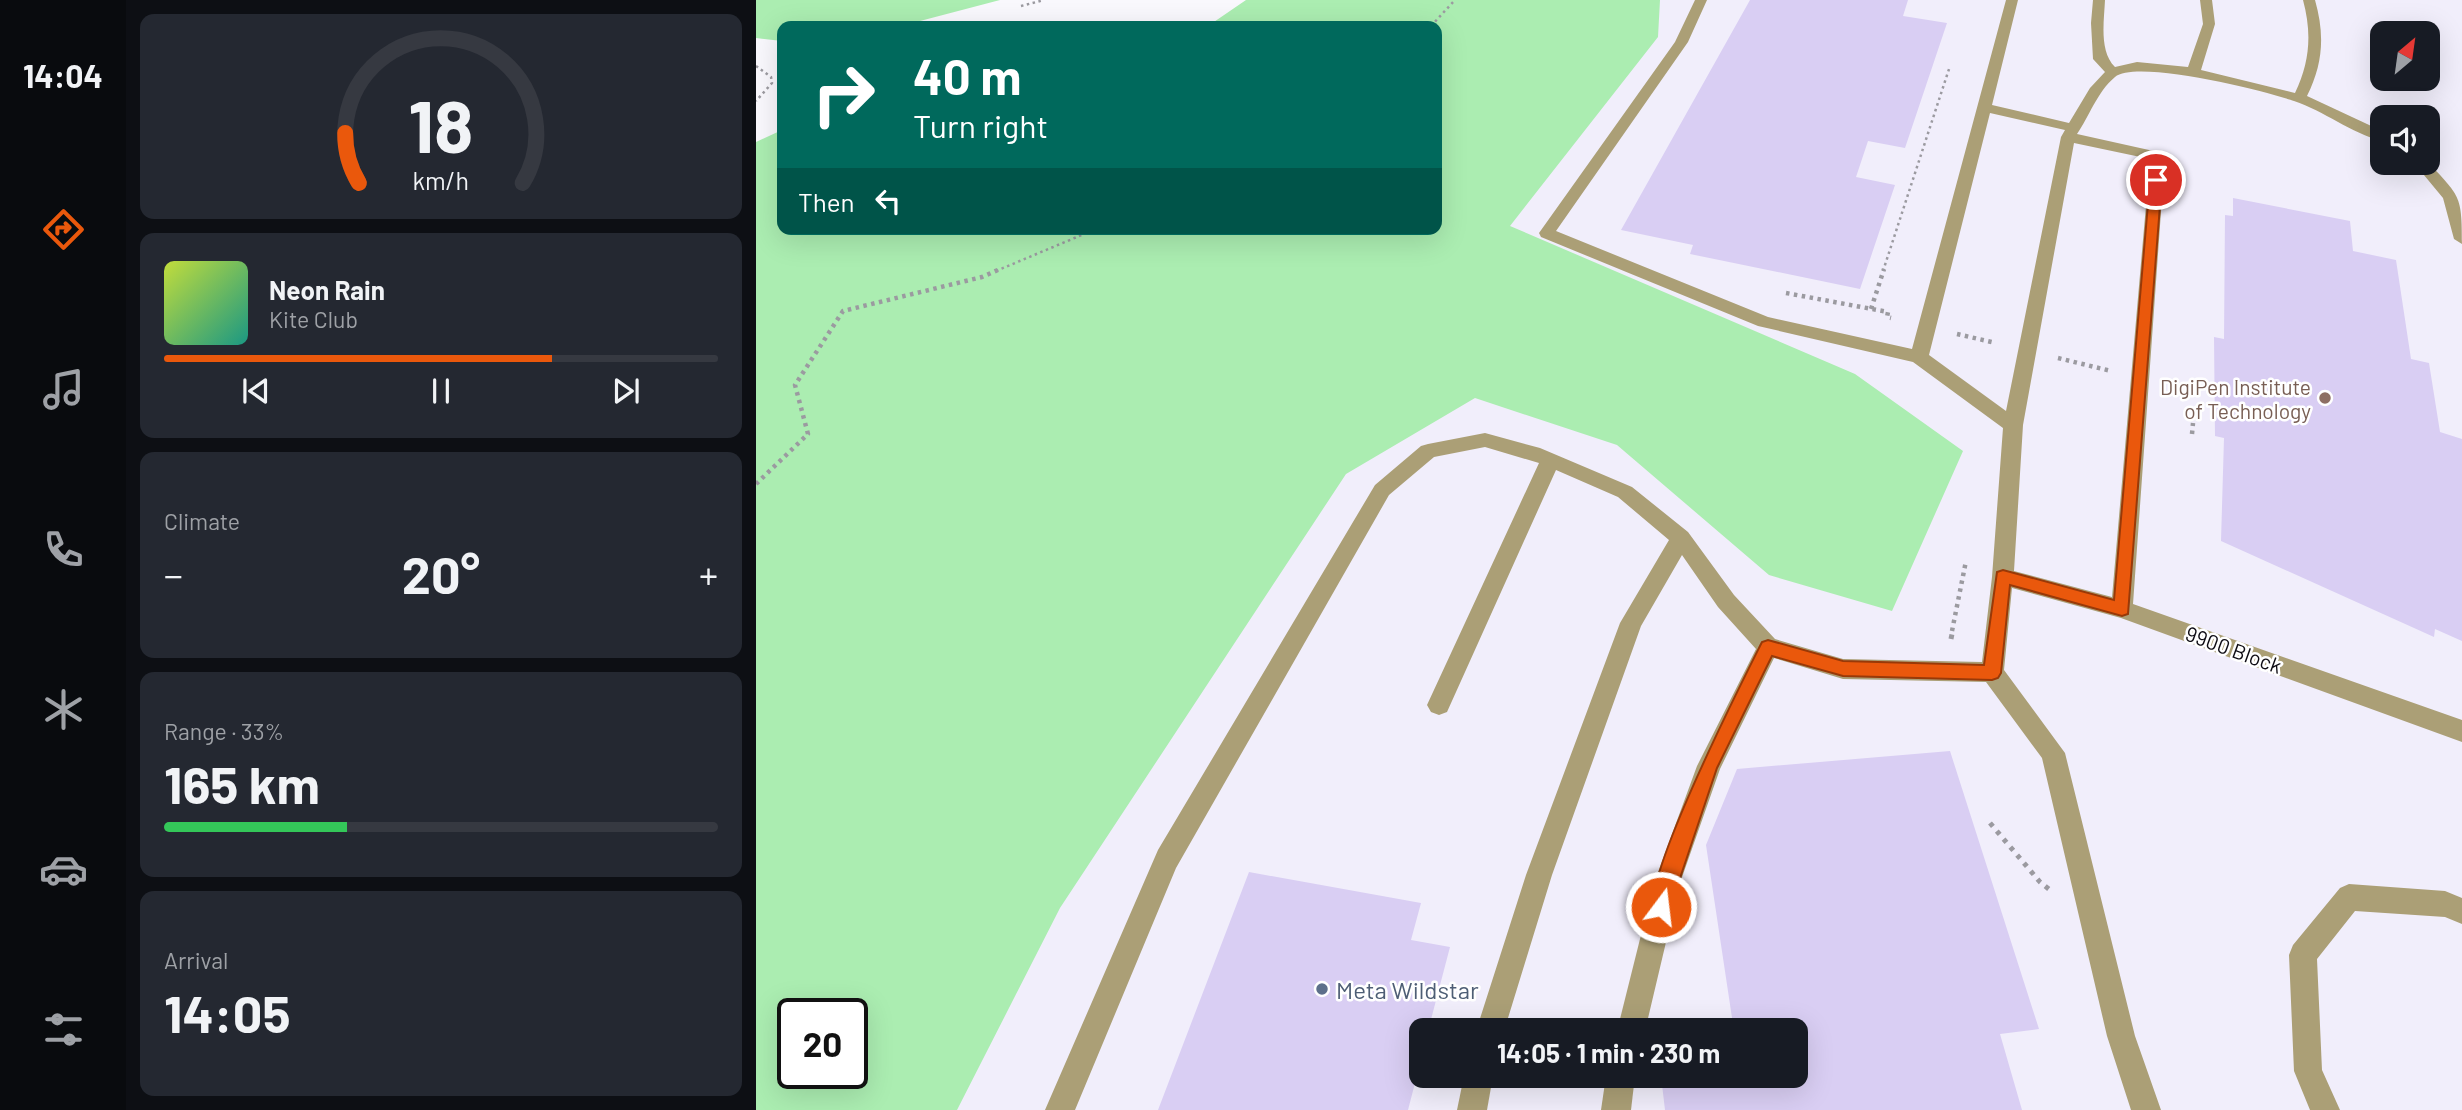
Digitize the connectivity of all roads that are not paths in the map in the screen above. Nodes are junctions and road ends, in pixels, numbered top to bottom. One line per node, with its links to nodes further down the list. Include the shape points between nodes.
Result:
1 (1701, 0): 14 (lane, via 1681,42 1547,233 1764,322)
2 (2012, 0): 9 (lane)
3 (2099, 0): 6 (lane, via 2100,59)
4 (2206, 0): 7 (lane, via 2209,24)
5 (2309, 0): 8 (lane, via 2316,46 2313,72)
6 (2112, 72): 7 (lane, via 2137,66); 11 (lane)
7 (2193, 72): 8 (lane)
8 (2299, 98): 10 (lane)
9 (1984, 107): 11 (lane); 14 (lane)
10 (2370, 131)
11 (2071, 132): 15 (lane); 19 (lane, via 2158,156)
12 (2432, 175): 13 (lane, via 2451,197)
13 (2462, 239)
14 (1919, 357): 15 (lane)
15 (2013, 425): 18 (lane)
16 (1551, 459): 17 (lane, via 1625,492); 22 (lane); 29 (lane, via 1485,440 1428,451 1382,490 1167,859)
17 (1681, 538): 20 (lane, via 1726,601); 25 (lane, via 1631,623 1539,875)
18 (2003, 577): 19 (lane, 9900 Block); 21 (lane)
19 (2122, 609): 23 (lane, 9900 Block)
20 (1768, 647): 21 (lane, via 1843,669); 26 (lane, via 1709,766 1667,883)
21 (1992, 673): 32 (lane, via 2053,753 2121,1036)
22 (1439, 705)
23 (2462, 732)
24 (2462, 911): 33 (lane, via 2445,904 2348,897 2303,955 2308,1071)
25 (1494, 1018)
26 (1634, 1018)
27 (1477, 1088): 30 (lane)
28 (1619, 1088): 31 (lane)
29 (1060, 1110)
30 (1472, 1110)
31 (1616, 1110)
32 (2146, 1110)
33 (2325, 1110)

